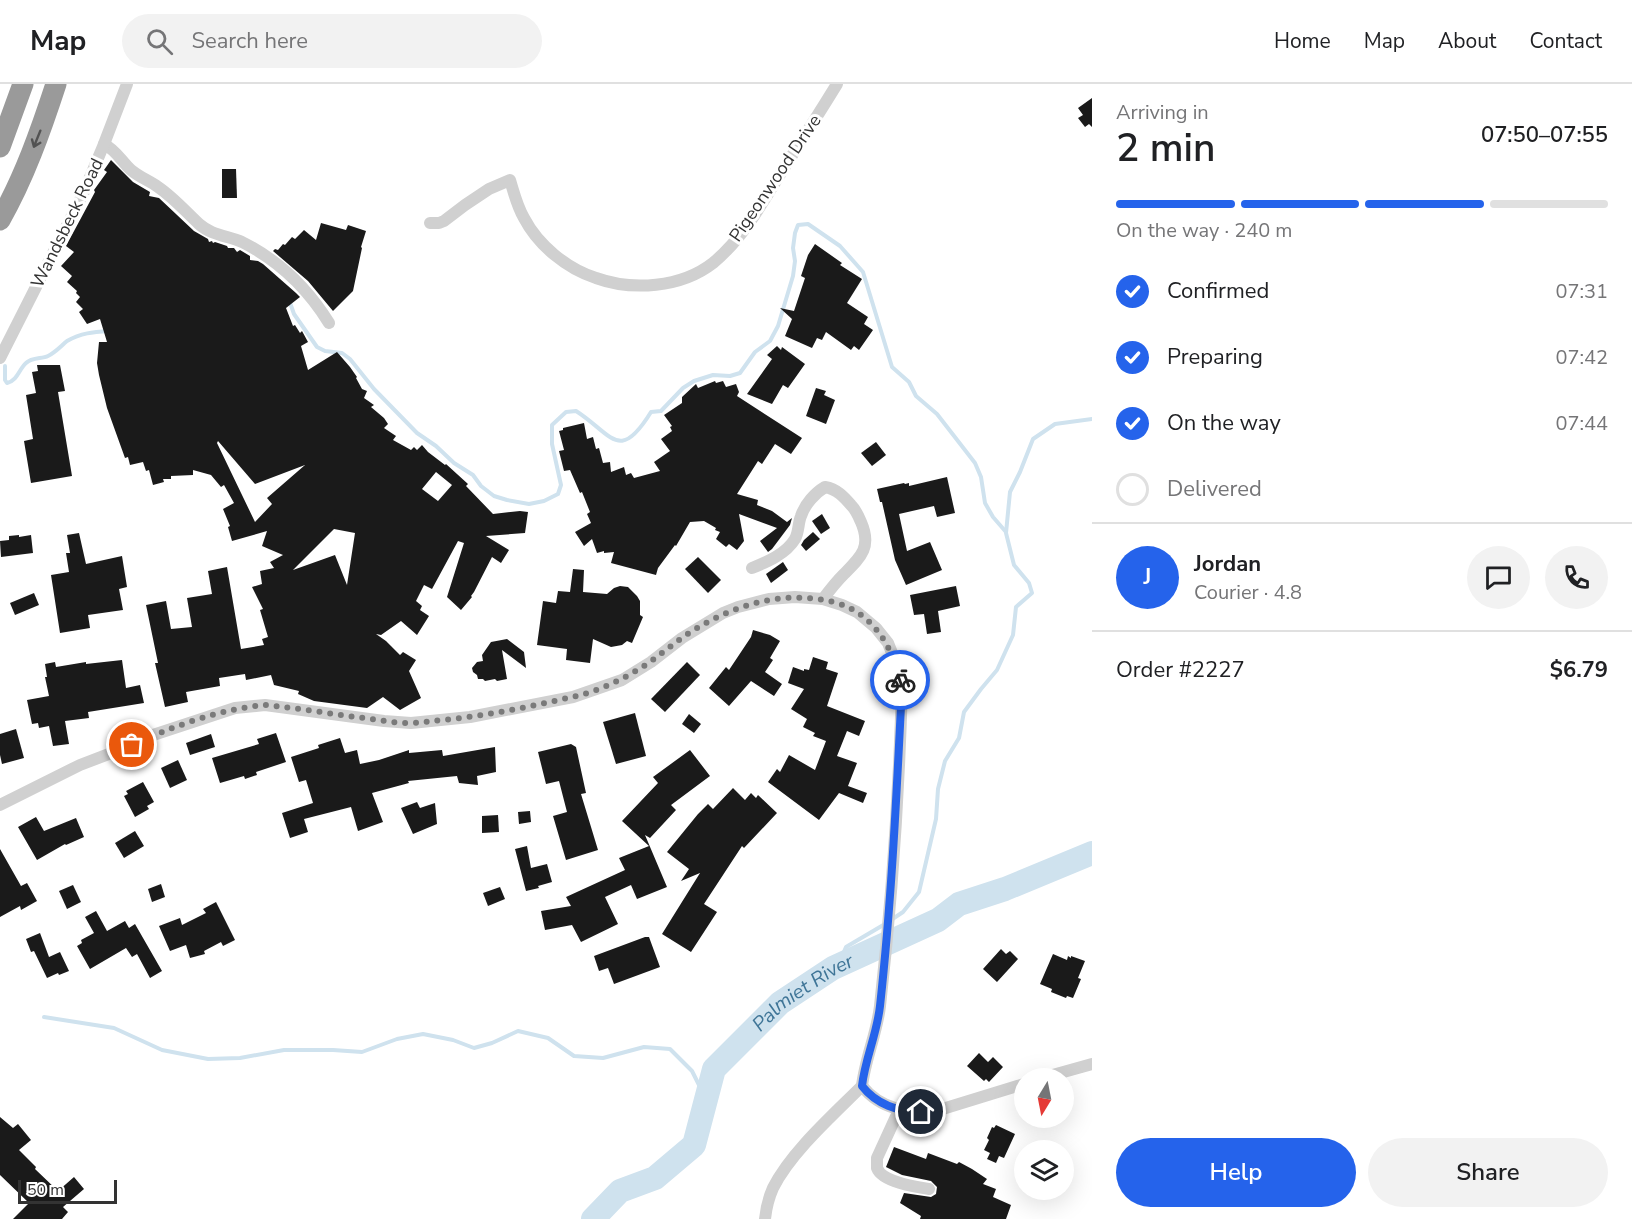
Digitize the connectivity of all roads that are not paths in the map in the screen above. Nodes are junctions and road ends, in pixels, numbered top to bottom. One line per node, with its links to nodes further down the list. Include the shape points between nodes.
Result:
1 (23, 84): 5 (highway)
2 (56, 84): 7 (highway, one-way to 7, via 26,167)
3 (127, 84): 6 (street, Wandsbeck Road)
4 (837, 84): 8 (street, Pigeonwood Drive, via 735,240 712,264 675,281 647,286 612,284 564,263 538,240 524,219 510,180 489,189 444,221)
5 (0, 147)
6 (108, 147): 9 (street, via 201,226 240,241 294,279); 10 (street, Wandsbeck Road)
7 (0, 220)
8 (430, 223)
9 (329, 323)
10 (0, 358)
11 (752, 568): 12 (street, via 787,549 808,503 825,487 832,488 856,510 866,540 862,554)
12 (823, 599): 13 (street, via 769,599 738,607 682,638 622,680 573,697 470,717 411,723 266,705 236,708 153,735 80,765); 16 (street, via 857,612 876,628 888,643 902,686 880,1008)
13 (0, 805)
14 (1092, 1064): 15 (street)
15 (1074, 1069)
16 (862, 1086): 18 (street, via 870,1096); 20 (street, via 793,1159 774,1186)
17 (1014, 1087): 18 (street, via 936,1111)
18 (899, 1110): 19 (street, via 877,1158 877,1167 891,1180)
19 (929, 1189)
20 (765, 1219)

